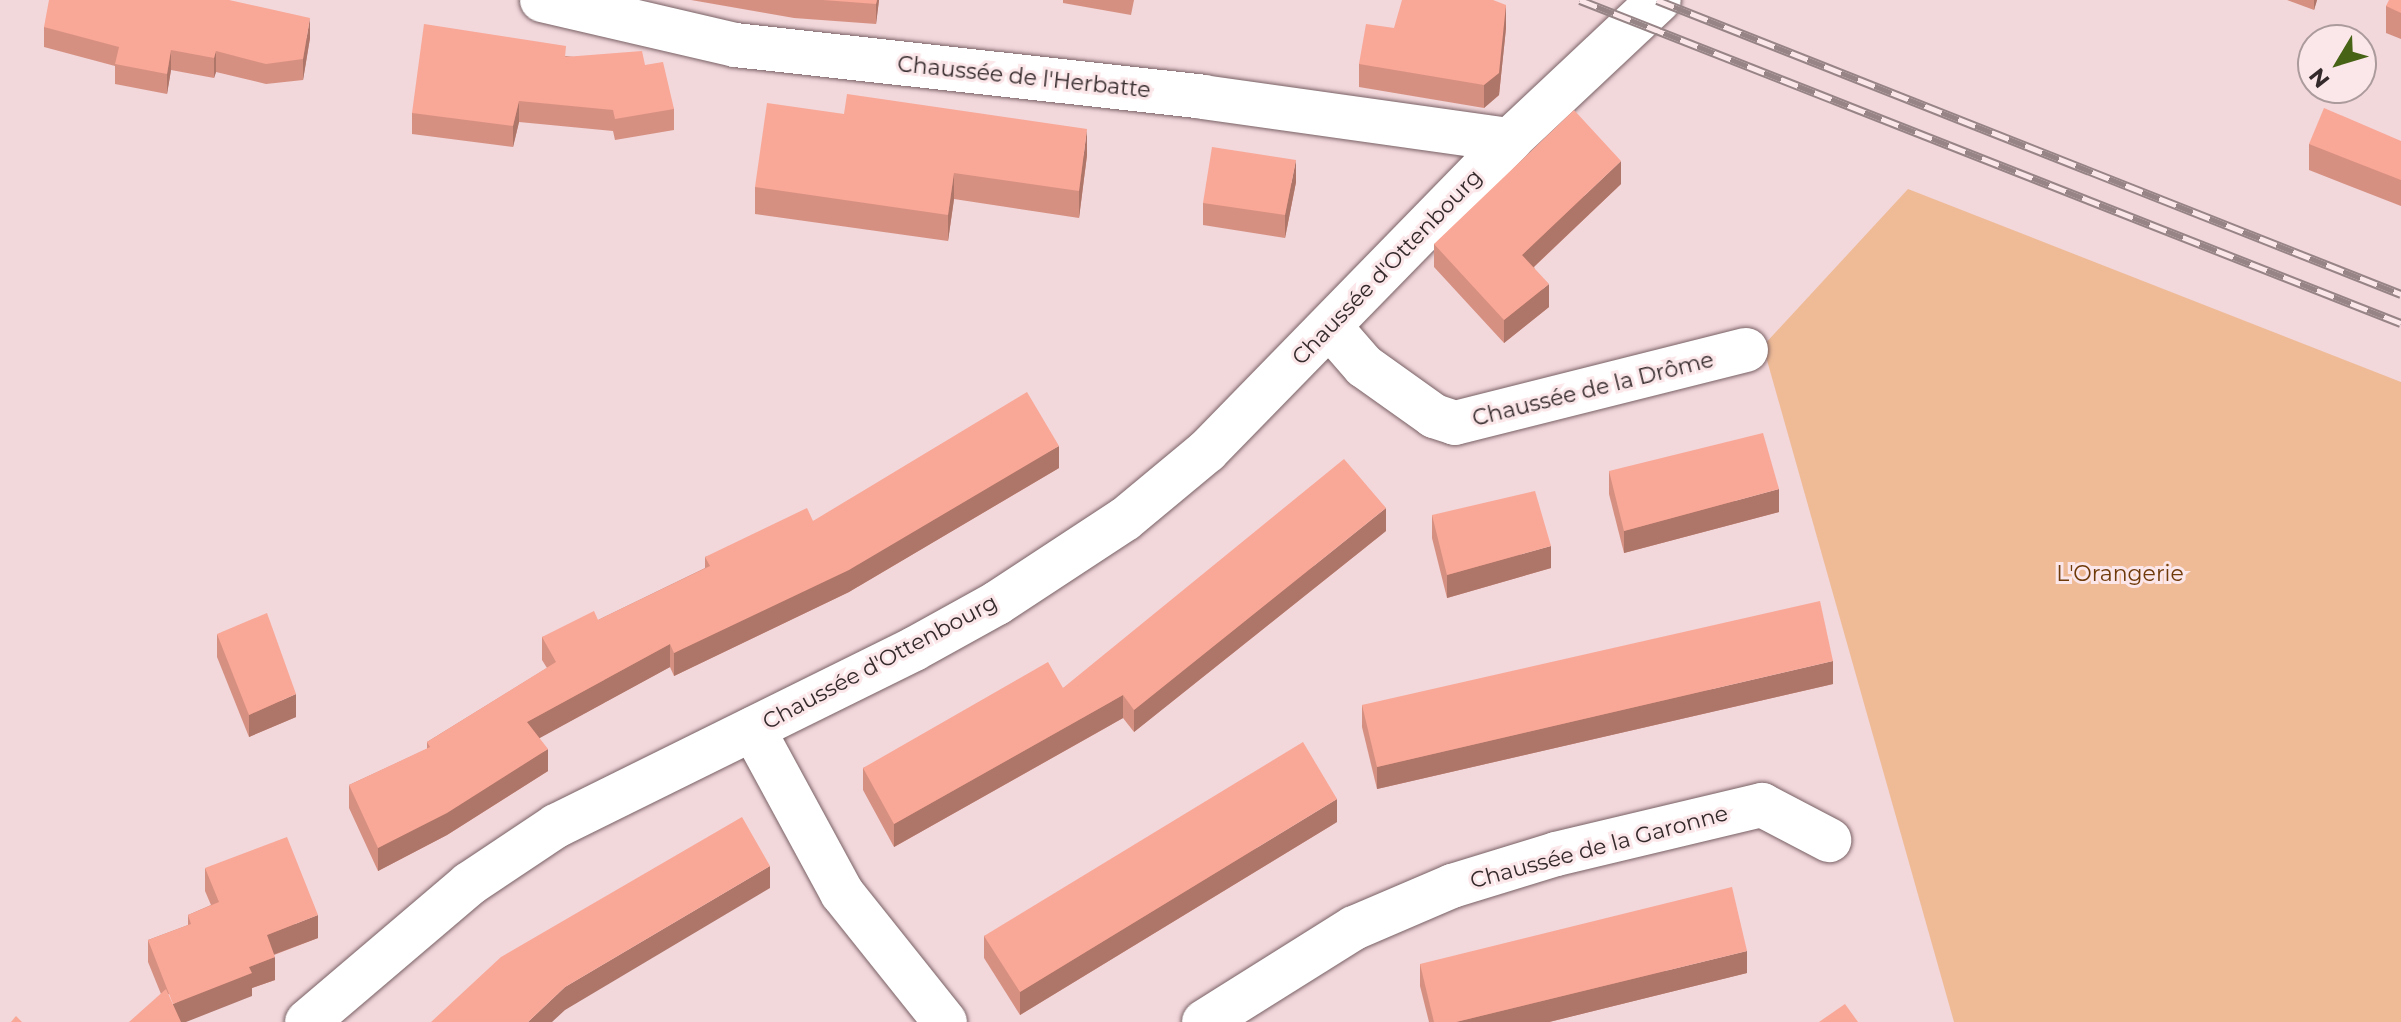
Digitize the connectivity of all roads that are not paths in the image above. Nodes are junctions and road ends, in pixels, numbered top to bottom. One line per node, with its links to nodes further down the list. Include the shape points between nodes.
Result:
1 (542, 0): 3 (street, Chaussée de l'Herbatte, via 735,45 1203,97)
2 (1659, 0): 3 (street, Chaussée d'Ottenbourg)
3 (1510, 140): 4 (street, Chaussée d'Ottenbourg)
4 (1330, 327): 5 (street, Chaussée de la Drôme, via 1364,366 1434,416 1455,423); 6 (street, Chaussée d'Ottenbourg, via 1207,451 1125,519 997,603)
5 (1746, 350)
6 (753, 729): 8 (street, Chaussée d'Ottenbourg, via 636,783 531,842 469,884); 9 (street, via 842,893)
7 (1829, 840): 10 (street, Chaussée de la Garonne, via 1762,805 1556,854 1452,886 1354,928)
8 (307, 1022)
9 (945, 1022)
10 (1204, 1022)

